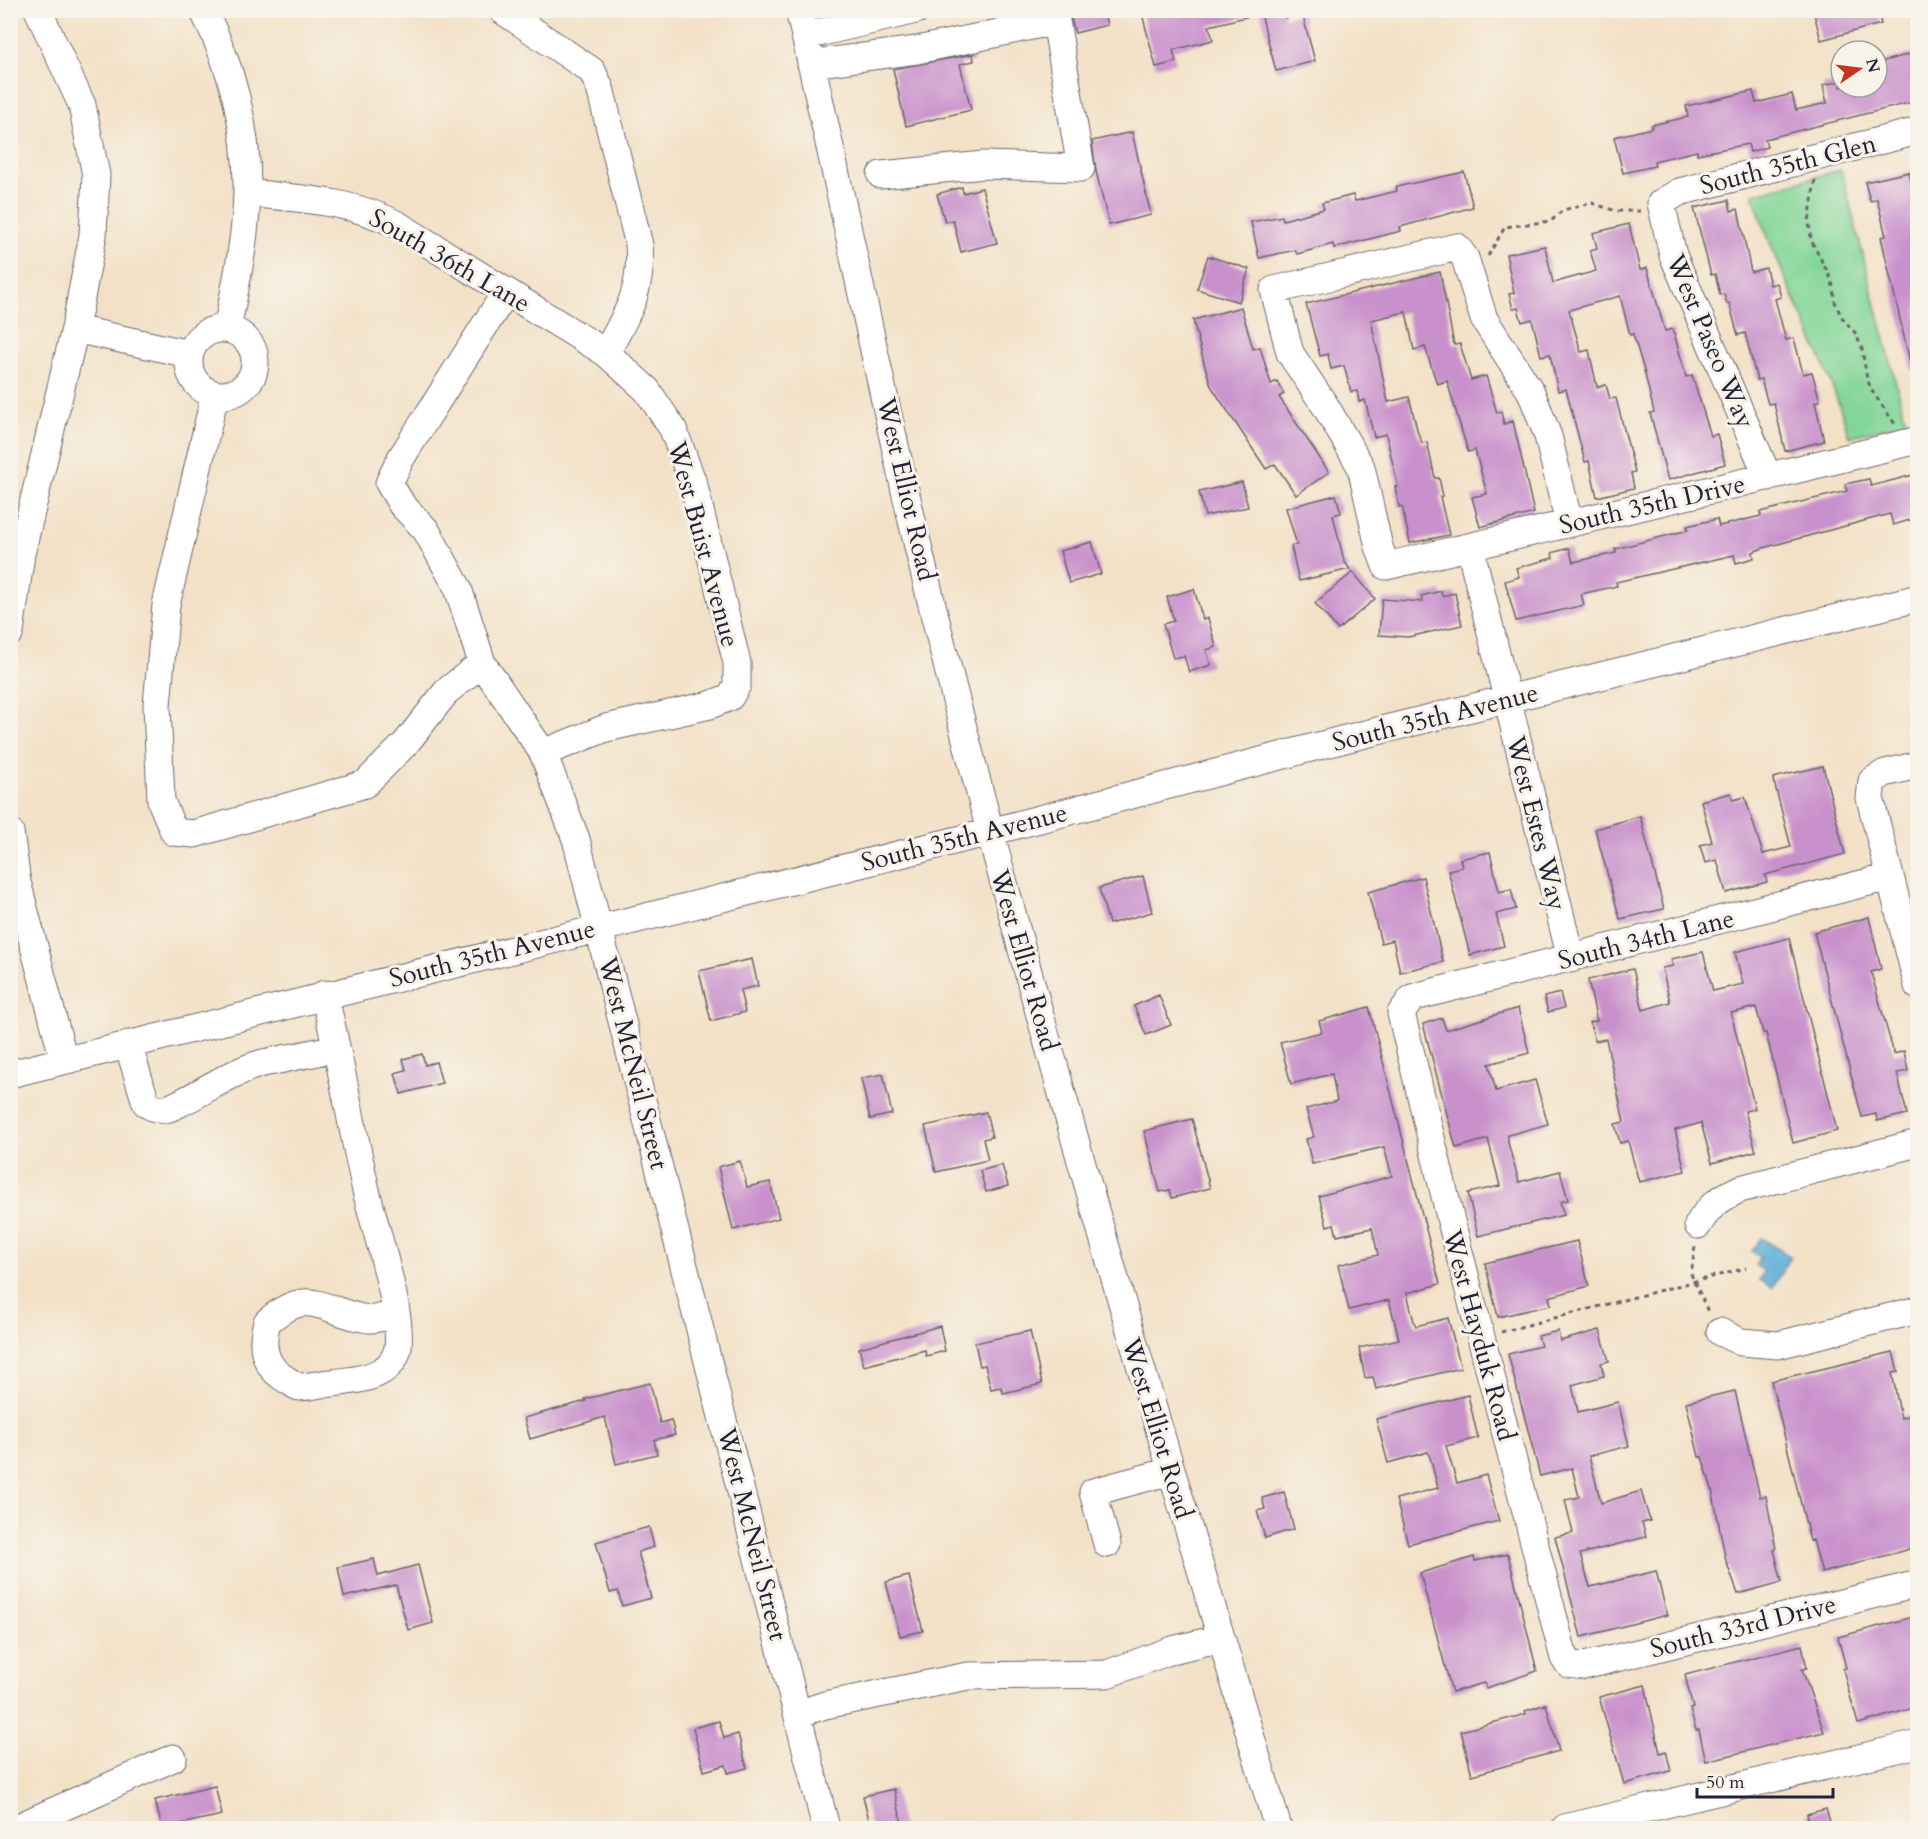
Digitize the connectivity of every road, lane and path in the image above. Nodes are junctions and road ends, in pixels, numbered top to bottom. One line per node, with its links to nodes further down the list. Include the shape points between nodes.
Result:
1 (38, 10): 14 (street, via 82,105 96,175 93,235)
2 (203, 10): 10 (street, via 228,69 239,113)
3 (502, 10): 16 (street, via 592,71 600,88 642,270 635,300)
4 (916, 10): 5 (street)
5 (802, 23): 6 (street, West Elliot Road)
6 (811, 64): 9 (street, via 917,50 1056,21 1082,168 984,165); 30 (street, West Elliot Road, via 939,632)
7 (1917, 131): 8 (street, South 35th Glen)
8 (1811, 158): 11 (street, South 35th Glen, via 1679,192); 19 (path, via 1816,182 1809,222 1811,240 1832,280 1841,316 1856,334 1867,379)
9 (881, 175)
10 (247, 193): 13 (street, South 36th Lane, via 341,204 373,212); 15 (street)
11 (1662, 208): 12 (path, via 1616,211 1592,203 1575,205 1551,221 1505,227 1488,257); 20 (street, West Paseo Way, via 1673,255)
12 (1468, 271): 22 (street, via 1484,319 1531,392 1548,436); 23 (street, South 35th Drive, via 1457,247 1274,290 1290,353 1360,466 1386,566)
13 (506, 292): 16 (street, South 36th Lane); 26 (street, West McNeil Street, via 389,483 402,505 426,530 458,588)
14 (75, 329): 17 (street); 21 (street)
15 (227, 329): 17 (street, via 206,333 197,339); 18 (street, via 237,332 252,349 254,371 242,389 232,394)
16 (606, 353): 28 (street, West Buist Avenue, via 647,390 672,429 690,476 737,663 737,685 730,697 710,705 606,728)
17 (189, 354): 18 (street, via 189,370 194,380)
18 (215, 394): 26 (street, via 166,605 158,705 161,801 174,832 194,834 365,784 406,743 447,691)
19 (1909, 442): 20 (street, South 35th Drive)
20 (1768, 477): 22 (street, South 35th Drive)
21 (20, 519): 25 (street, via 21,554)
22 (1569, 524): 23 (street, South 35th Drive)
23 (1470, 547): 27 (street, West Estes Way)
24 (1917, 598): 27 (street, South 35th Avenue)
25 (10, 632)
26 (482, 663): 28 (street, West McNeil Street)
27 (1507, 699): 30 (street, South 35th Avenue); 34 (street, West Estes Way)
28 (543, 753): 33 (street, West McNeil Street, via 576,838)
29 (1917, 765): 32 (street, via 1885,773 1872,781 1870,798)
30 (990, 832): 33 (street, South 35th Avenue); 50 (street, West Elliot Road)
31 (11, 846): 40 (street)
32 (1889, 877): 34 (street, South 34th Lane); 35 (street)
33 (600, 926): 36 (street, South 35th Avenue); 55 (street, West McNeil Street)
34 (1571, 959): 37 (street, South 34th Lane, via 1435,991)
35 (1917, 986)
36 (324, 994): 38 (street, South 35th Avenue); 39 (street)
37 (1405, 1005): 49 (street, West Hayduk Road, via 1402,1026)
38 (128, 1044): 39 (street, via 146,1104 161,1110 262,1063); 40 (street, South 35th Avenue)
39 (336, 1047): 47 (street)
40 (64, 1060): 41 (street, South 35th Avenue)
41 (10, 1074)
42 (1917, 1143): 43 (street, via 1740,1189 1707,1208)
43 (1698, 1225): 45 (path, via 1690,1274)
44 (1746, 1268): 45 (path)
45 (1693, 1282): 48 (path); 49 (path)
46 (1917, 1310): 48 (street, via 1778,1345 1741,1342)
47 (395, 1314): 47 (street, via 397,1351 389,1366 356,1380 298,1387 278,1375 263,1349 267,1322 294,1304 328,1306 369,1319)
48 (1720, 1332)
49 (1482, 1337): 54 (street, West Hayduk Road, via 1560,1651)
50 (1171, 1470): 51 (street, via 1093,1492); 53 (street, West Elliot Road)
51 (1107, 1544)
52 (1917, 1584): 54 (street, South 33rd Drive, via 1584,1666)
53 (1221, 1638): 55 (street, via 1172,1650 1107,1674 968,1676); 60 (street, West Elliot Road)
54 (1569, 1664)
55 (798, 1714): 59 (street, West McNeil Street)
56 (1917, 1744): 61 (street)
57 (173, 1758): 58 (street)
58 (16, 1828)
59 (826, 1828)
60 (1278, 1828)
61 (1565, 1828)

